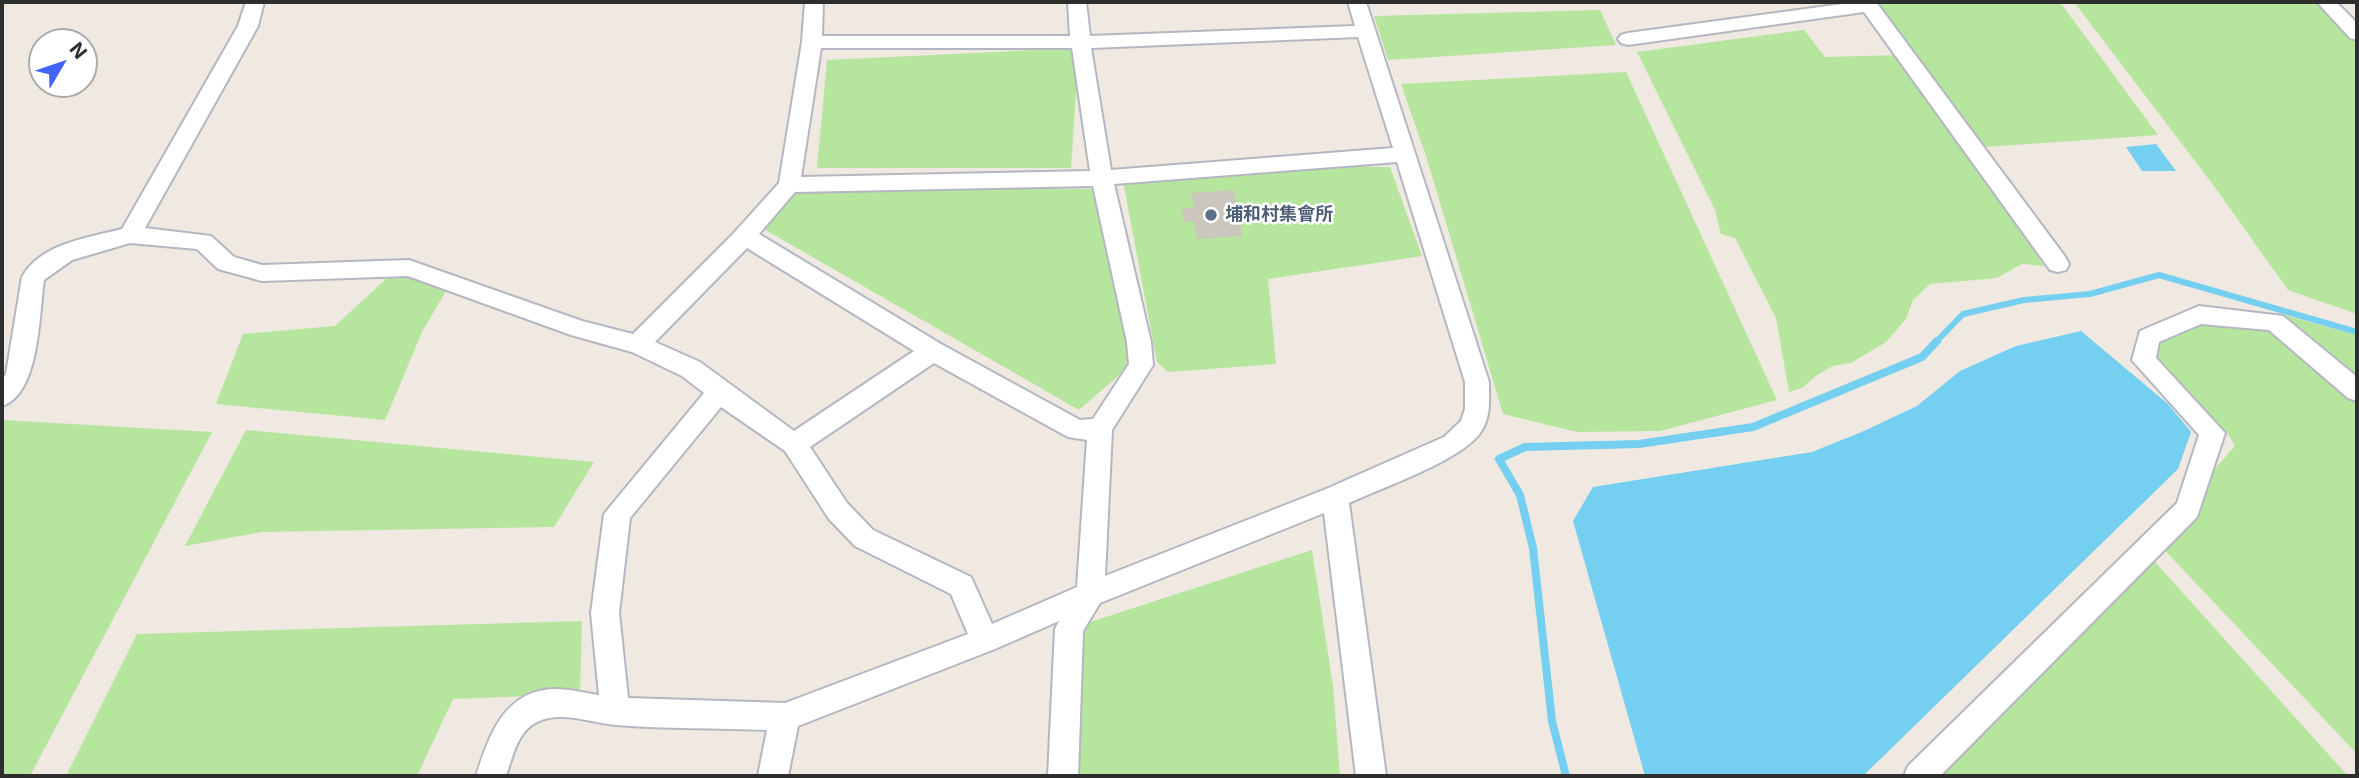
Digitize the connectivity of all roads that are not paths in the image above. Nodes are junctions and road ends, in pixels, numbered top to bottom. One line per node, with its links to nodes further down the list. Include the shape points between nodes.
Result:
1 (255, 2): 15 (street, via 248,26)
2 (814, 2): 10 (street)
3 (1077, 2): 11 (street)
4 (1357, 2): 7 (street)
5 (2326, 2): 8 (street)
6 (1867, 4): 9 (street); 17 (street)
7 (1366, 31): 11 (street); 12 (street)
8 (2357, 34)
9 (1628, 39)
10 (813, 42): 11 (street); 14 (street)
11 (1080, 42): 13 (street)
12 (1404, 154): 13 (street); 25 (street, via 1477,382 1477,409 1472,426 1452,444)
13 (1101, 178): 14 (street); 23 (street, via 1141,365)
14 (789, 185): 16 (street)
15 (130, 235): 18 (street, via 203,242 226,263 262,273 409,268 579,329); 22 (street, via 55,257 39,269 33,277 18,377)
16 (745, 236): 18 (street); 19 (street)
17 (2059, 264)
18 (638, 344): 21 (street, via 691,369)
19 (933, 351): 23 (street, via 1077,430); 24 (street)
20 (2357, 391): 34 (street, via 2275,322 2199,315 2148,337 2144,359 2212,433 2189,509)
21 (719, 392): 24 (street); 28 (street, via 617,514 605,613)
22 (2, 396)
23 (1100, 429): 26 (street)
24 (794, 444): 27 (street, via 838,511 864,538 961,586)
25 (1335, 497): 26 (street); 33 (street)
26 (1090, 594): 27 (street); 32 (street, via 1069,629)
27 (985, 640): 29 (street)
28 (615, 712): 29 (street); 30 (street, via 554,703 534,708 516,718)
29 (785, 717): 31 (street)
30 (491, 776)
31 (773, 776)
32 (1063, 776)
33 (1371, 776)
34 (1919, 776)

